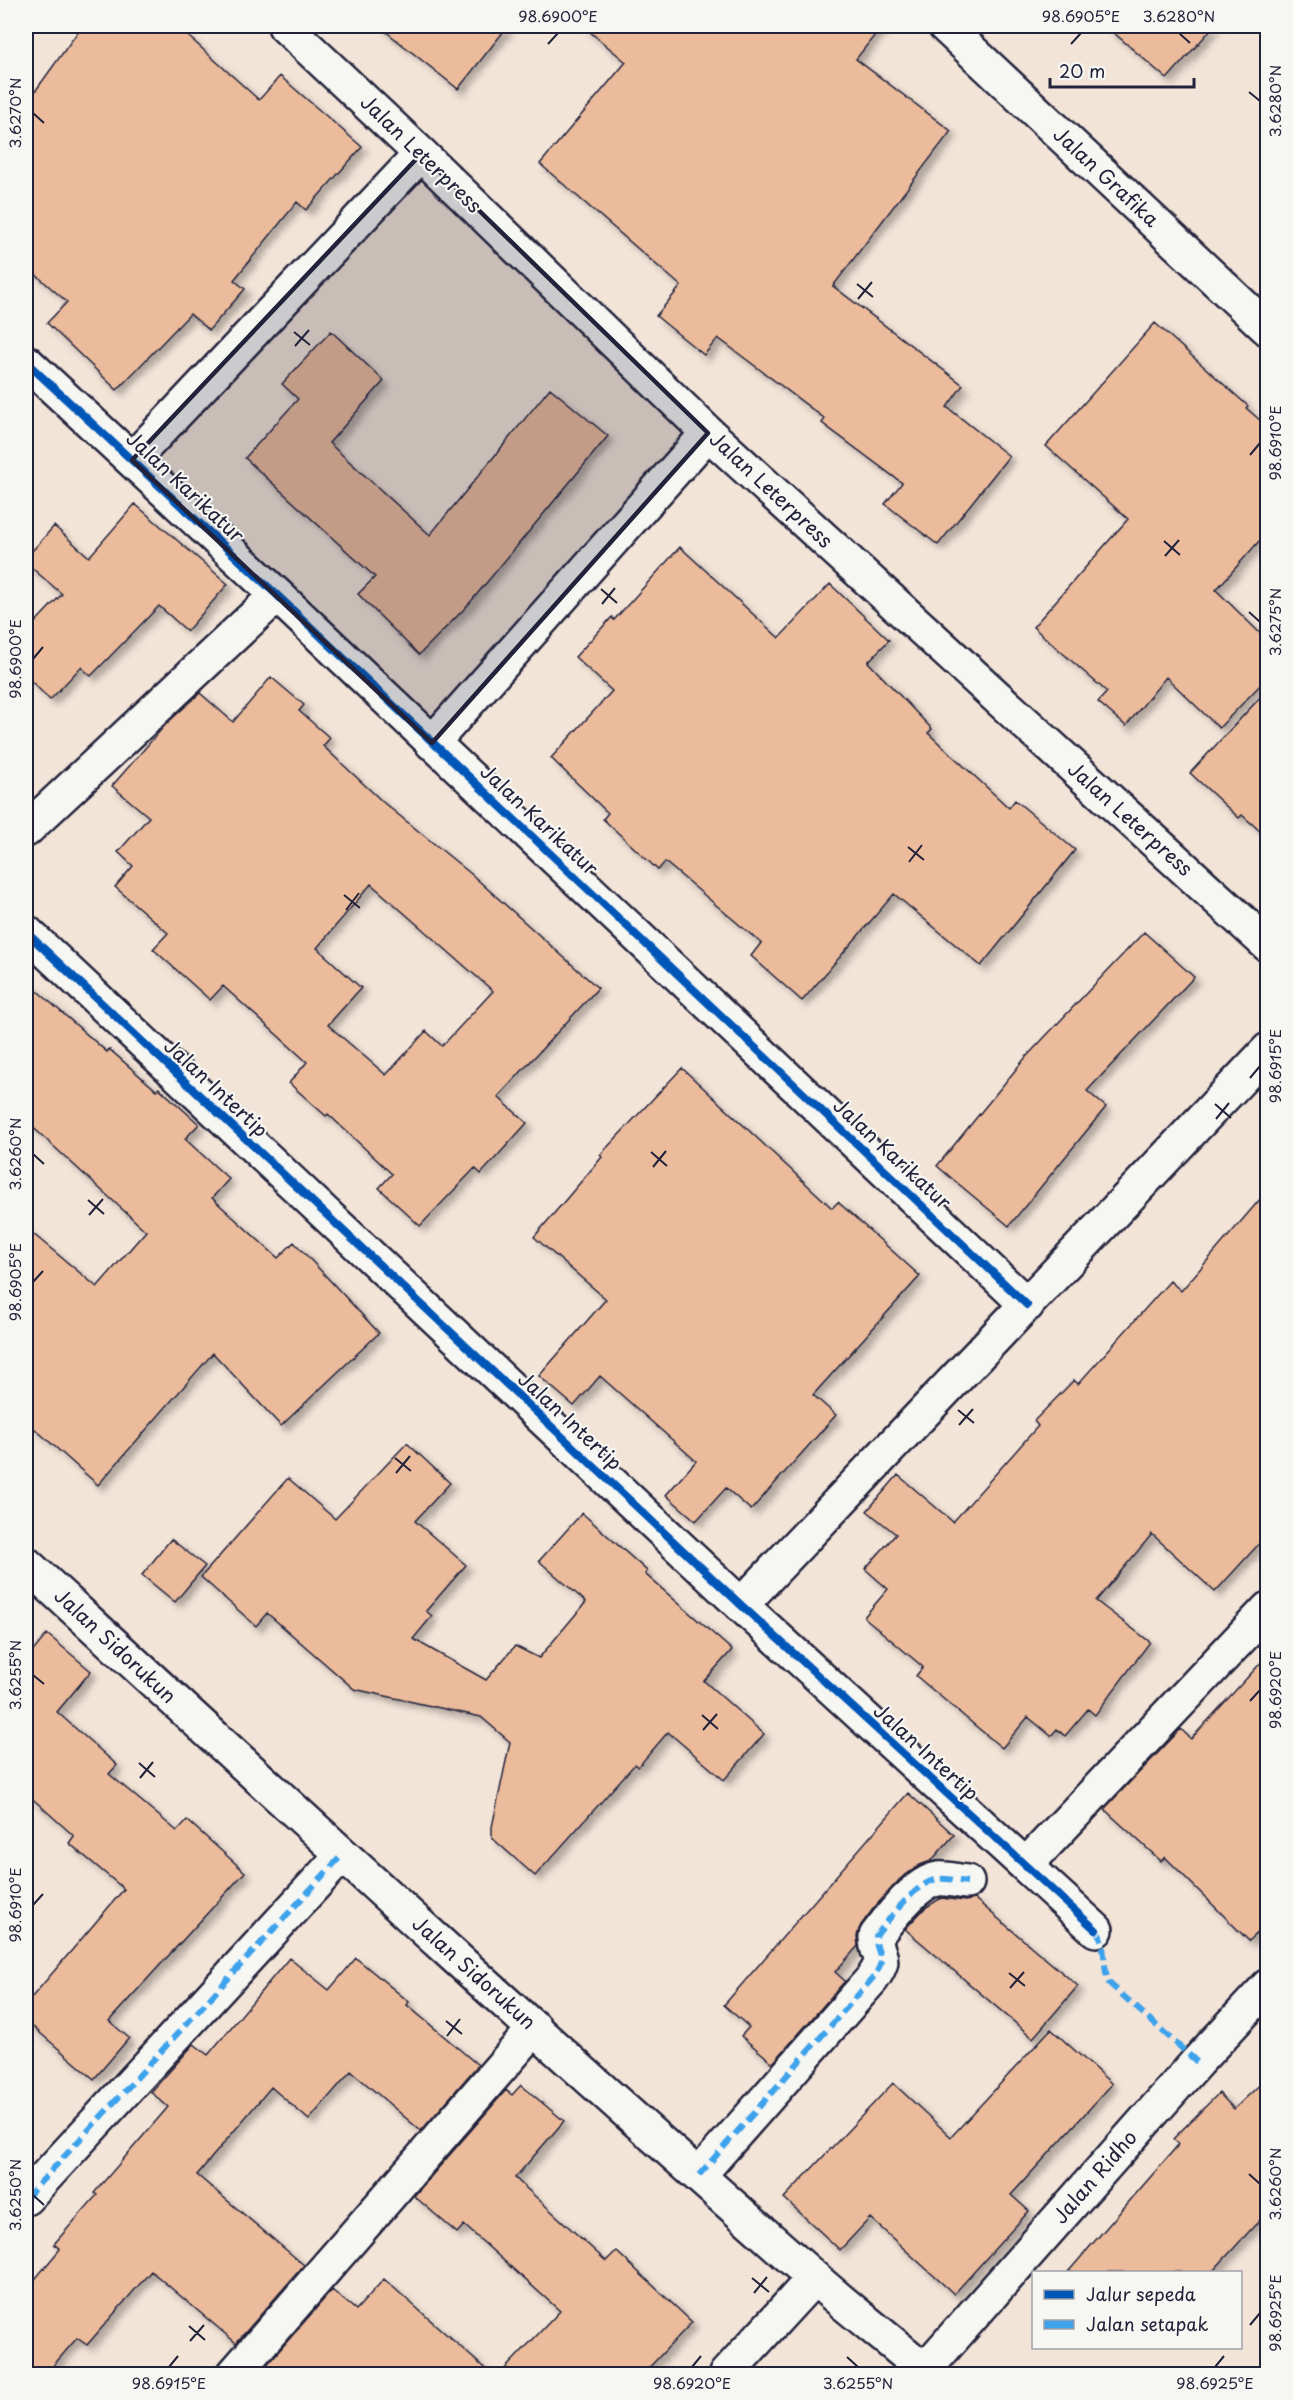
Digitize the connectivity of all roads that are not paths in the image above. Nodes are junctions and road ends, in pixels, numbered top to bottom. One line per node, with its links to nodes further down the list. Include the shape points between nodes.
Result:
1 (285, 26): 3 (street, Jalan Leterpress)
2 (945, 26): 4 (street, Jalan Grafika)
3 (421, 154): 6 (street, Jalan Leterpress); 7 (street)
4 (1268, 329)
5 (26, 362): 7 (street, Jalan Karikatur)
6 (708, 433): 9 (street); 12 (street, Jalan Leterpress)
7 (132, 460): 8 (street, Jalan Karikatur)
8 (277, 595): 9 (street, Jalan Karikatur); 10 (street)
9 (432, 743): 14 (street, Jalan Karikatur)
10 (26, 830)
11 (26, 932): 16 (street, Jalan Intertip)
12 (1268, 945)
13 (1268, 1050): 14 (street)
14 (1027, 1305): 16 (street)
15 (26, 1564): 18 (street, Jalan Sidorukun)
16 (741, 1605): 19 (street, Jalan Intertip)
17 (1268, 1609): 19 (street)
18 (342, 1855): 23 (street, Jalan Sidorukun); 25 (street)
19 (1026, 1865): 21 (street, Jalan Intertip)
20 (967, 1882): 24 (street, via 938,1879 903,1903 876,1936 881,1967)
21 (1096, 1930)
22 (1268, 1986): 27 (street, Jalan Ridho)
23 (535, 2028): 24 (street, Jalan Sidorukun); 28 (street)
24 (699, 2175): 26 (street, Jalan Sidorukun)
25 (26, 2198)
26 (814, 2278): 27 (street, Jalan Sidorukun); 29 (street)
27 (925, 2373)
28 (234, 2374)
29 (726, 2374)

